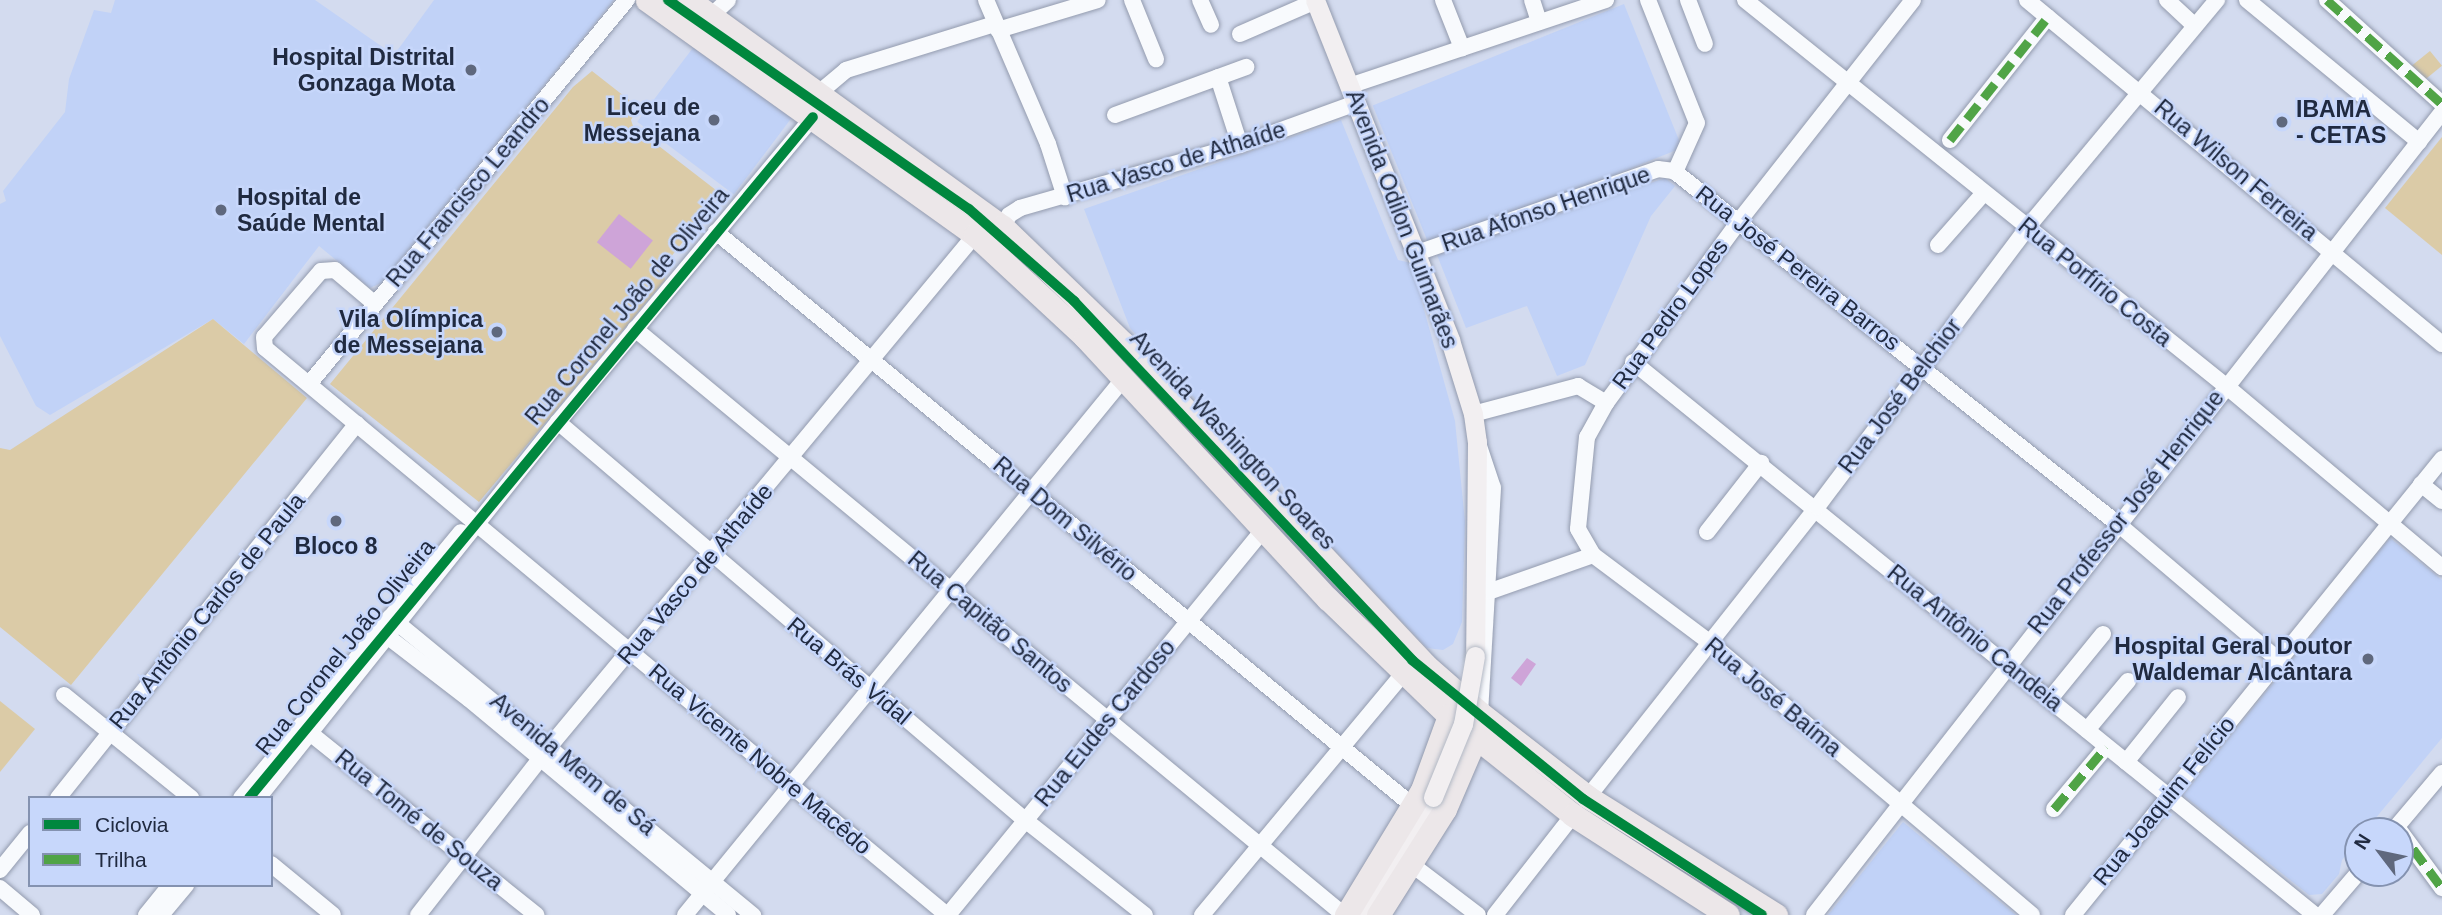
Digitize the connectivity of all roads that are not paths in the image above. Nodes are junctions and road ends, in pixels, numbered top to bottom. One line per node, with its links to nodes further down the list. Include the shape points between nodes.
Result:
1 (627, 0): 58 (street, Rua Francisco Leandro)
2 (647, 0): 43 (highway, Avenida Washington Soares)
3 (689, 0): 23 (highway, Avenida Washington Soares)
4 (728, 0): 23 (street)
5 (986, 0): 28 (street)
6 (1098, 0): 28 (street)
7 (1132, 0): 33 (street)
8 (1200, 0): 26 (street)
9 (1315, 0): 29 (main road, Avenida Odilon Guimarães); 30 (street)
10 (1326, 0): 29 (main road)
11 (1443, 0): 32 (street)
12 (1532, 0): 25 (street)
13 (1605, 0): 25 (street, Rua Vasco de Athaíde)
14 (1648, 0): 47 (street, via 1697,123)
15 (1688, 0): 31 (street)
16 (1745, 0): 36 (street, Rua Porfírio Costa)
17 (1913, 0): 36 (street, Rua Pedro Lopes)
18 (2027, 0): 24 (street, Rua Wilson Ferreira)
19 (2167, 0): 27 (street)
20 (2217, 0): 27 (street, Rua José Belchior)
21 (2247, 0): 45 (street)
22 (2327, 0): 40 (street)
23 (711, 16): 38 (highway, Avenida Washington Soares)
24 (2048, 17): 37 (street, Rua Wilson Ferreira); 44 (street)
25 (1539, 22): 32 (street, Rua Vasco de Athaíde)
26 (1211, 25)
27 (2195, 26): 37 (street, Rua José Belchior)
28 (997, 27): 38 (street, via 846,70); 49 (street, via 1048,144)
29 (1329, 27): 39 (main road, Avenida Odilon Guimarães)
30 (1240, 34)
31 (1705, 44)
32 (1462, 48): 39 (street, Rua Vasco de Athaíde)
33 (1156, 59)
34 (1246, 67): 35 (street)
35 (1218, 77): 42 (street); 46 (street)
36 (1845, 85): 48 (street, Rua Porfírio Costa); 50 (street, Rua Pedro Lopes)
37 (2138, 90): 52 (street, Rua José Belchior); 56 (street, Rua Wilson Ferreira)
38 (820, 92): 51 (highway, Avenida Washington Soares)
39 (1353, 95): 46 (street, Rua Vasco de Athaíde); 57 (main road, Avenida Odilon Guimarães)
40 (2442, 104)
41 (2442, 112): 45 (street, Rua Professor José Henrique)
42 (1115, 116)
43 (813, 117): 53 (street, Rua Coronel João de Oliveira); 54 (highway, Avenida Washington Soares)
44 (1950, 140)
45 (2419, 142): 56 (street, Rua Professor José Henrique)
46 (1241, 145): 49 (street, Rua Vasco de Athaíde)
47 (1675, 172): 50 (street, Rua José Pereira Barros); 57 (street, Rua Afonso Henrique, via 1658,169)
48 (1983, 194): 52 (street, Rua Porfírio Costa); 55 (street)
49 (1065, 197): 51 (street, Rua Vasco de Athaíde, via 1020,208 1009,215)
50 (1740, 220): 62 (street, Rua Pedro Lopes); 63 (street, Rua José Pereira Barros)
51 (1003, 227): 104 (highway, Avenida Washington Soares, via 1124,344 1424,664)
52 (2027, 228): 63 (street, Rua José Belchior); 66 (street, Rua Porfírio Costa)
53 (716, 232): 59 (street, Rua Coronel João de Oliveira); 61 (street, Rua Dom Silvério)
54 (975, 235): 61 (street, Rua Vasco de Athaíde); 64 (highway, Avenida Washington Soares, via 1051,302)
55 (1938, 245)
56 (2334, 252): 60 (street, Rua Wilson Ferreira); 66 (street, Rua Professor José Henrique)
57 (1417, 253): 68 (main road, Avenida Odilon Guimarães)
58 (375, 304): 65 (street, Rua Francisco Leandro); 65 (street, Rua Vicente Nobre Macêdo, via 335,270 316,274 263,342)
59 (635, 329): 69 (street, Rua Coronel João de Oliveira); 72 (street, Rua Capitão Santos)
60 (2442, 344)
61 (869, 358): 72 (street, Rua Vasco de Athaíde); 76 (street, Rua Dom Silvério)
62 (1633, 362): 67 (street, Rua Pedro Lopes); 74 (street, Rua Antônio Candeia)
63 (1921, 366): 78 (street, Rua José Belchior); 81 (street, Rua José Pereira Barros)
64 (1124, 378): 76 (street); 82 (highway, Avenida Washington Soares)
65 (309, 384): 70 (street, Rua Vicente Nobre Macêdo)
66 (2226, 386): 79 (street, Rua Porfírio Costa); 81 (street, Rua Professor José Henrique)
67 (1606, 402): 68 (street, via 1578,386); 85 (street, Rua Pedro Lopes, via 1587,437 1579,494 1578,529)
68 (1473, 414): 71 (main road, Avenida Odilon Guimarães)
69 (558, 422): 80 (street, Rua Coronel João de Oliveira); 84 (street, Rua Brás Vidal)
70 (357, 424): 80 (street, Rua Vicente Nobre Macêdo); 109 (street, Rua Antônio Carlos de Paula)
71 (1478, 442): 88 (street, Avenida Odilon Guimarães, via 1493,488); 123 (main road, Avenida Odilon Guimarães, bridge, via 1475,656 1463,724)
72 (791, 458): 84 (street, Rua Vasco de Athaíde); 87 (street, Rua Capitão Santos)
73 (2442, 459): 75 (street, Rua Joaquim Felício)
74 (1761, 463): 78 (street, Rua Antônio Candeia); 83 (street)
75 (2421, 484): 77 (street); 79 (street, Rua Joaquim Felício)
76 (1031, 491): 87 (street); 90 (street, Rua Dom Silvério)
77 (2442, 501)
78 (1816, 508): 93 (street, Rua José Belchior); 96 (street, Rua Antônio Candeia)
79 (2388, 523): 86 (street, Rua Porfírio Costa); 95 (street, Rua Joaquim Felício)
80 (475, 524): 89 (street, Rua Coronel João de Oliveira, via 456,537); 94 (street, Rua Vicente Nobre Macêdo)
81 (2118, 524): 95 (street, Rua José Pereira Barros); 96 (street, Rua Professor José Henrique)
82 (1262, 531): 90 (street, Rua Eudes Cardoso); 97 (highway, Avenida Washington Soares)
83 (1707, 531)
84 (712, 554): 94 (street, Rua Vasco de Athaíde); 99 (street, Rua Brás Vidal)
85 (1593, 555): 88 (street); 93 (street, Rua José Baíma)
86 (2442, 567)
87 (951, 590): 99 (street); 106 (street, Rua Capitão Santos)
88 (1491, 591): 104 (street, Avenida Odilon Guimarães)
89 (395, 620): 91 (street, Rua Coronel João de Oliveira); 100 (street, Avenida Mem de Sá)
90 (1188, 621): 106 (street, Rua Eudes Cardoso); 112 (street, Rua Dom Silvério)
91 (384, 634): 100 (street, Avenida Mem de Sá); 107 (street, Rua Coronel João de Oliveira)
92 (2103, 634): 103 (street)
93 (1708, 641): 121 (street, Rua José Belchior); 124 (street, Rua José Baíma)
94 (631, 651): 113 (street, Rua Vasco de Athaíde); 116 (street, Rua Vicente Nobre Macêdo)
95 (2277, 659): 122 (street, Rua Joaquim Felício)
96 (2006, 664): 103 (street, Rua Antônio Candeia); 124 (street, Rua Professor José Henrique)
97 (1403, 674): 105 (highway, Avenida Washington Soares); 112 (street)
98 (2128, 681): 108 (street)
99 (870, 689): 116 (street); 128 (street, Rua Brás Vidal)
100 (475, 692): 113 (street, Avenida Mem de Sá)
101 (64, 695): 109 (street)
102 (2178, 697): 114 (street)
103 (2050, 699): 108 (street, Rua Antônio Candeia)
104 (1480, 713): 121 (highway, Avenida Washington Soares)
105 (1449, 716): 110 (highway, Avenida Washington Soares); 123 (highway)
106 (1108, 720): 128 (street, Rua Eudes Cardoso); 131 (street, Rua Capitão Santos)
107 (305, 730): 119 (street, Rua Coronel João de Oliveira); 120 (street, Rua Coronel João de Oliveira); 133 (street, Rua Tomé de Souza)
108 (2087, 730): 111 (street, Rua Antônio Candeia)
109 (110, 732): 117 (street, Rua Antônio Carlos de Paula); 118 (street)
110 (1475, 739): 126 (highway, Avenida Washington Soares); 134 (highway, via 1445,809)
111 (2106, 747): 114 (street, Rua Antônio Candeia); 125 (street)
112 (1340, 748): 123 (street, Rua Dom Silvério); 131 (street)
113 (546, 752): 129 (street, Avenida Mem de Sá); 133 (street, Rua Vasco de Athaíde)
114 (2126, 762): 122 (street, Rua Antônio Candeia)
115 (2442, 773): 127 (street)
116 (791, 785): 137 (street); 153 (street, Rua Vicente Nobre Macêdo)
117 (60, 796)
118 (189, 796)
119 (243, 796)
120 (259, 796)
121 (1588, 797): 162 (highway, Avenida Washington Soares)
122 (2167, 797): 165 (street, Rua Joaquim Felício); 166 (street, Rua Antônio Candeia)
123 (1423, 802): 156 (highway); 157 (main road, Avenida Odilon Guimarães)
124 (1900, 806): 163 (street, Rua Professor José Henrique); 164 (street, Rua José Baíma)
125 (2054, 809)
126 (1573, 815): 160 (street); 161 (highway, Avenida Washington Soares)
127 (2405, 817)
128 (1026, 820): 153 (street, Rua Eudes Cardoso); 154 (street, Rua Brás Vidal)
129 (632, 825): 137 (street, Avenida Mem de Sá); 143 (street, Avenida Mem de Sá)
130 (28, 835): 136 (street)
131 (1259, 845): 155 (street); 156 (street, Rua Capitão Santos)
132 (2414, 853): 142 (street)
133 (467, 856): 148 (street, Rua Vasco de Athaíde); 149 (street, Rua Tomé de Souza)
134 (1411, 864): 158 (highway); 159 (street)
135 (273, 866): 147 (street)
136 (0, 870)
137 (713, 881): 143 (street); 152 (street, Avenida Mem de Sá)
138 (168, 887): 145 (street)
139 (184, 887): 146 (street)
140 (2346, 887): 167 (street)
141 (0, 888): 144 (street)
142 (2442, 888)
143 (702, 894): 150 (street); 151 (street, Avenida Mem de Sá)
144 (32, 915)
145 (146, 915)
146 (161, 915)
147 (333, 915)
148 (418, 915)
149 (536, 915)
150 (685, 915)
151 (728, 915)
152 (753, 915)
153 (948, 915)
154 (1145, 915)
155 (1202, 915)
156 (1345, 915)
157 (1360, 915)
158 (1378, 915)
159 (1478, 915)
160 (1495, 915)
161 (1728, 915)
162 (1776, 915)
163 (1814, 915)
164 (2032, 915)
165 (2073, 915)
166 (2315, 915)
167 (2322, 915)

